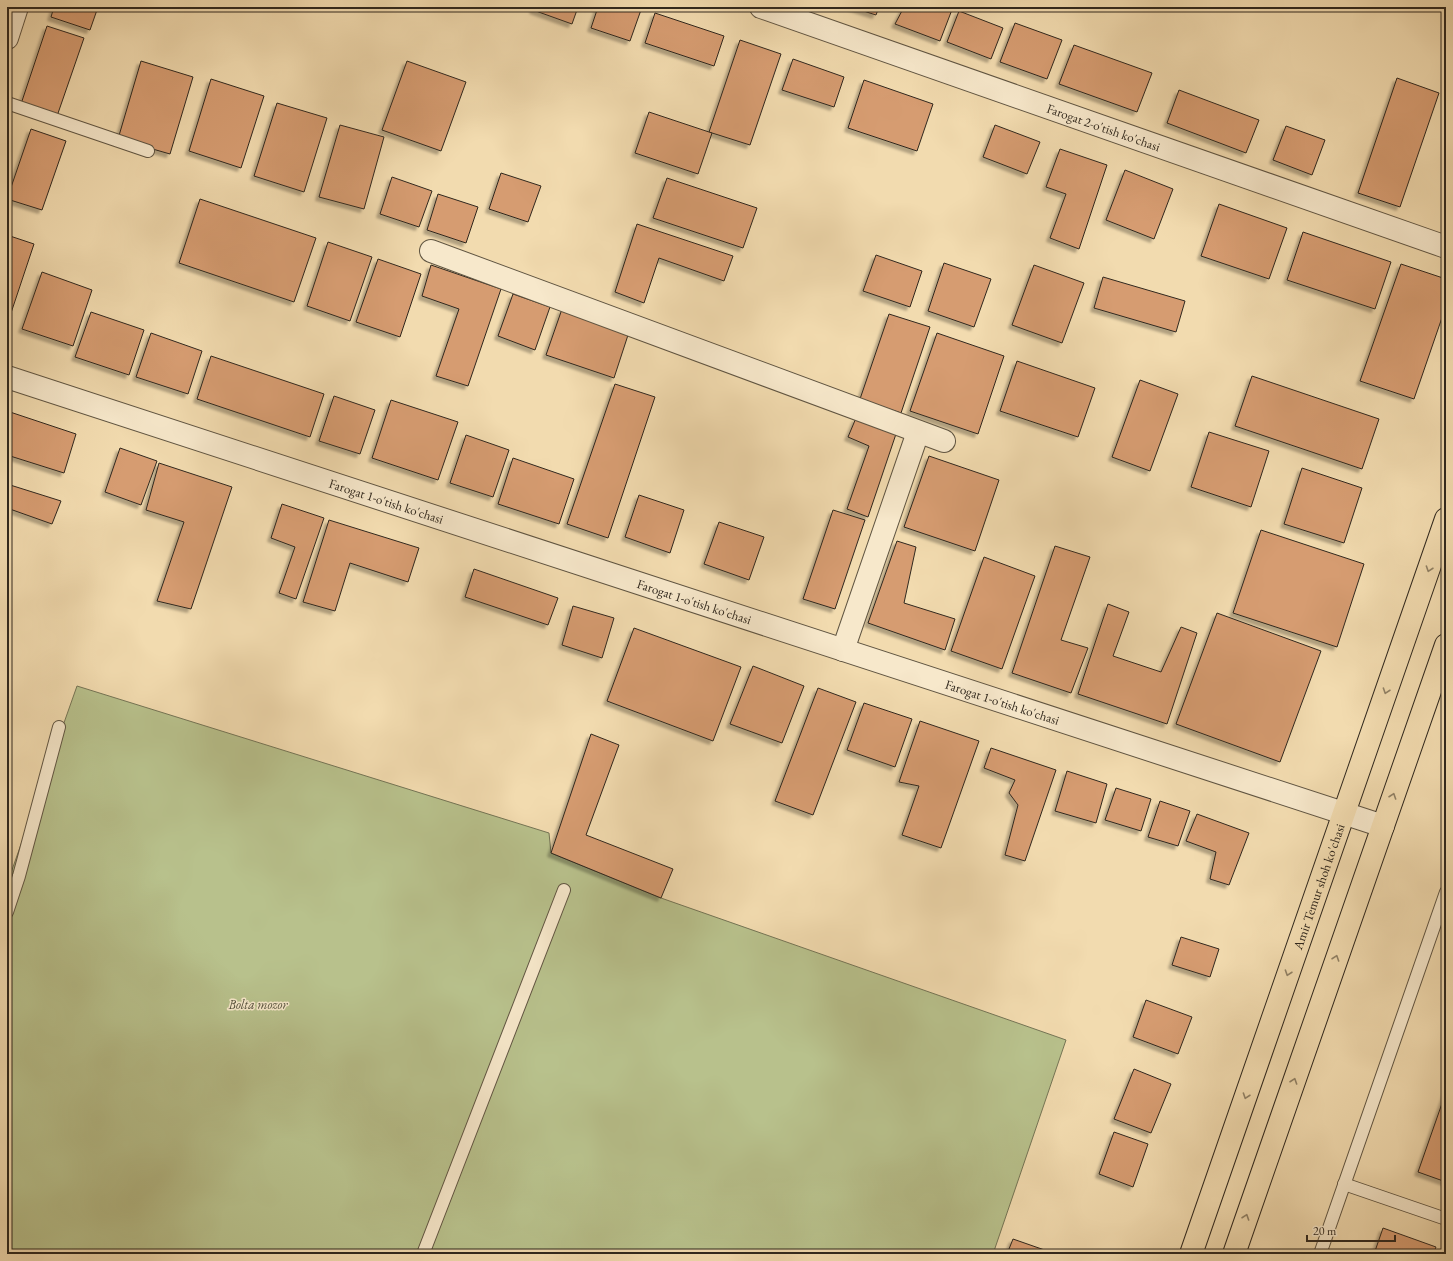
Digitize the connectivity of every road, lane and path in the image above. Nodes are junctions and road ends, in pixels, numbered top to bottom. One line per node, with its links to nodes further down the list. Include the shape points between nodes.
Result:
1 (17, 7): 3 (street)
2 (761, 7): 6 (street, Farogat 2-o'tish ko'chasi)
3 (7, 38)
4 (7, 103): 5 (lane)
5 (148, 151)
6 (1446, 247)
7 (431, 251): 9 (street)
8 (7, 377): 13 (street, Farogat 1-o'tish ko'chasi)
9 (918, 432): 10 (street); 13 (street)
10 (944, 441)
11 (1444, 529): 15 (main road, Amir Temur shoh ko'chasi, one-way to 15)
12 (1446, 645): 16 (main road, one-way to 12)
13 (843, 650): 15 (street, Farogat 1-o'tish ko'chasi)
14 (59, 727): 19 (lane)
15 (1343, 813): 16 (street, Farogat 1-o'tish ko'chasi); 23 (main road, Amir Temur shoh ko'chasi, one-way to 23)
16 (1382, 826): 24 (main road, one-way to 16)
17 (564, 890): 22 (lane)
18 (1446, 892): 20 (lane)
19 (7, 912)
20 (1344, 1184): 21 (lane); 25 (lane)
21 (1446, 1219)
22 (423, 1254)
23 (1191, 1254)
24 (1234, 1254)
25 (1320, 1254)

